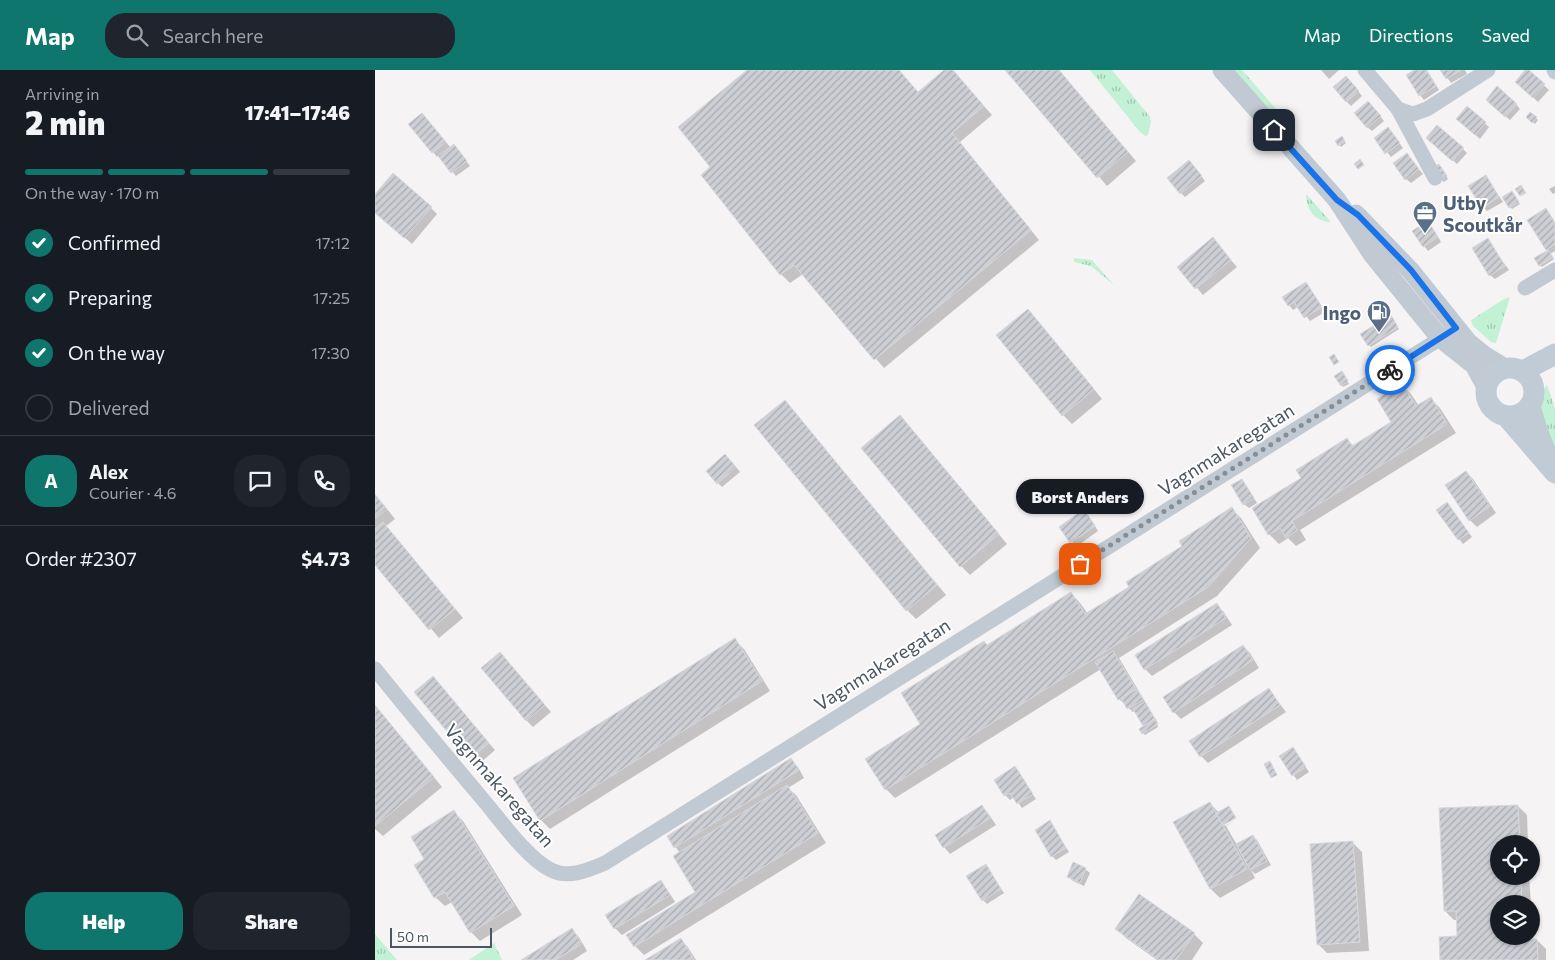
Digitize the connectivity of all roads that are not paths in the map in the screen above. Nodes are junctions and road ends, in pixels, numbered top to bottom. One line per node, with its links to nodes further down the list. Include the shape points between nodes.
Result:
1 (1222, 70): 8 (street, via 1337,200 1373,254)
2 (1365, 70): 4 (street)
3 (1488, 70): 4 (street, via 1427,109 1413,114)
4 (1399, 109): 5 (street)
5 (1435, 178)
6 (1555, 270): 7 (street)
7 (1525, 288)
8 (1448, 333): 11 (street); 12 (street); 16 (street, Vagnmakaregatan, via 605,863 580,873 563,874 537,861)
9 (1555, 354): 11 (main road)
10 (1555, 364): 11 (main road)
11 (1520, 374): 12 (main road, via 1493,375); 13 (main road, via 1535,394)
12 (1486, 387): 14 (main road, via 1486,397 1491,406)
13 (1530, 406): 14 (main road, via 1517,415); 15 (main road)
14 (1506, 416): 15 (main road)
15 (1555, 472)
16 (375, 670)

